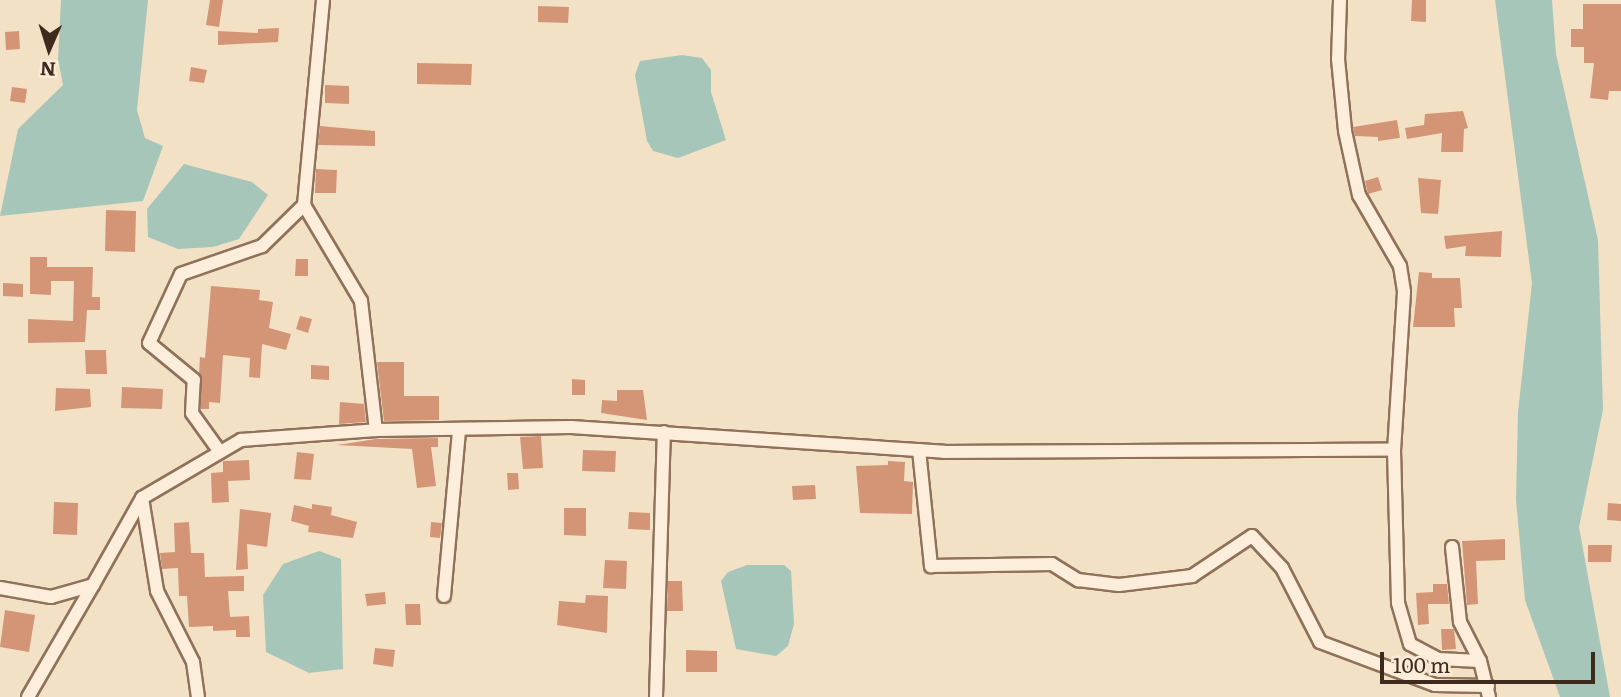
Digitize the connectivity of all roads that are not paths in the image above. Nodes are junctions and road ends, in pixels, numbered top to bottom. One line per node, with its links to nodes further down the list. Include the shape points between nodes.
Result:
1 (323, 0): 3 (street)
2 (1340, 0): 8 (street, via 1338,59 1356,182 1400,266 1404,292)
3 (304, 205): 4 (street, via 361,301); 9 (street, via 262,246 181,275 149,343 194,380 192,413)
4 (376, 430): 5 (street); 9 (street, via 241,440)
5 (460, 431): 6 (street, via 570,428); 14 (street)
6 (664, 432): 7 (street); 19 (street)
7 (919, 450): 8 (street); 16 (street, via 931,566 1052,564 1078,580 1119,584 1192,576 1252,536 1282,568 1320,642 1436,685)
8 (1394, 450): 15 (street, via 1398,603 1410,644 1438,659)
9 (220, 452): 10 (street)
10 (142, 498): 12 (street); 18 (street, via 157,591 193,662)
11 (1452, 547): 15 (street, via 1460,622)
12 (93, 585): 13 (street, via 51,597); 17 (street)
13 (0, 588)
14 (444, 596)
15 (1480, 661): 16 (street)
16 (1488, 692)
17 (28, 697)
18 (198, 697)
19 (656, 697)

